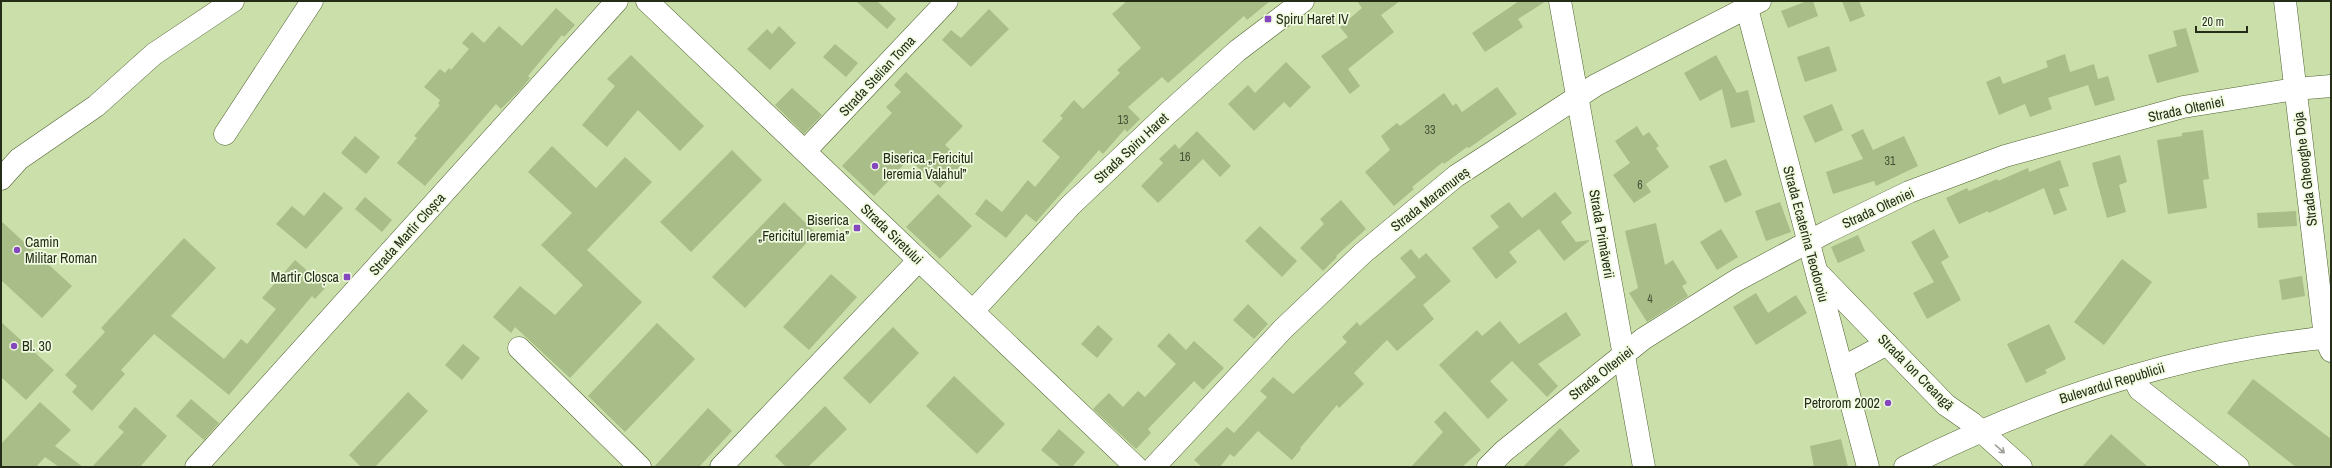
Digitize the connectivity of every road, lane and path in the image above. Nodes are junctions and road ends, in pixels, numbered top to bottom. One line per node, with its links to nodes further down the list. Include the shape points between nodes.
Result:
1 (233, 1): 15 (street, via 154,54 96,106 19,159)
2 (312, 1): 13 (street)
3 (617, 1): 27 (street, Strada Martir Cloșca)
4 (647, 1): 14 (street, Strada Siretului)
5 (947, 1): 14 (street, Strada Stelian Toma)
6 (1303, 1): 19 (street, Strada Spiru Haret, via 1237,51 1155,125 1071,205)
7 (1560, 1): 12 (street, Strada Primăverii)
8 (2285, 1): 11 (street, Strada Gheorghe Doja)
9 (1750, 3): 12 (street, Strada Maramureș); 16 (street, Strada Ecaterina Teodoroiu)
10 (2331, 86): 11 (street, Strada Olteniei)
11 (2295, 89): 16 (street, Strada Olteniei, via 2183,107 2004,156 1909,192); 20 (street, Strada Gheorghe Doja)
12 (1577, 97): 23 (street, Strada Primăverii); 31 (street, Strada Maramureș, via 1456,176 1363,253 1283,329)
13 (225, 134)
14 (806, 150): 17 (street, Strada Siretului)
15 (1, 179)
16 (1808, 243): 18 (street, Strada Ecaterina Teodoroiu); 23 (street, Strada Olteniei, via 1737,280)
17 (919, 260): 19 (street, Strada Siretului); 29 (street)
18 (1816, 271): 21 (street, Strada Ion Creangă); 24 (street, Strada Ecaterina Teodoroiu)
19 (973, 311): 30 (street, Strada Siretului)
20 (2329, 342): 25 (street, Bulevardul Republicii, via 2247,349 2178,363)
21 (1887, 344): 24 (street); 26 (street, Strada Ion Creangă, via 1946,405)
22 (519, 348): 28 (street)
23 (1623, 355): 32 (street, Strada Olteniei, via 1504,451); 33 (street, Strada Primăverii)
24 (1842, 368): 34 (street, Strada Ecaterina Teodoroiu)
25 (2133, 376): 26 (street, Bulevardul Republicii, via 2052,401); 37 (street, via 2139,389)
26 (1979, 430): 35 (street, Bulevardul Republicii); 36 (street, Strada Ion Creangă, one-way to 36)
27 (196, 467)
28 (640, 467)
29 (721, 467)
30 (1136, 467)
31 (1154, 467)
32 (1488, 467)
33 (1644, 467)
34 (1868, 467)
35 (1906, 467)
36 (2021, 467)
37 (2238, 467)

